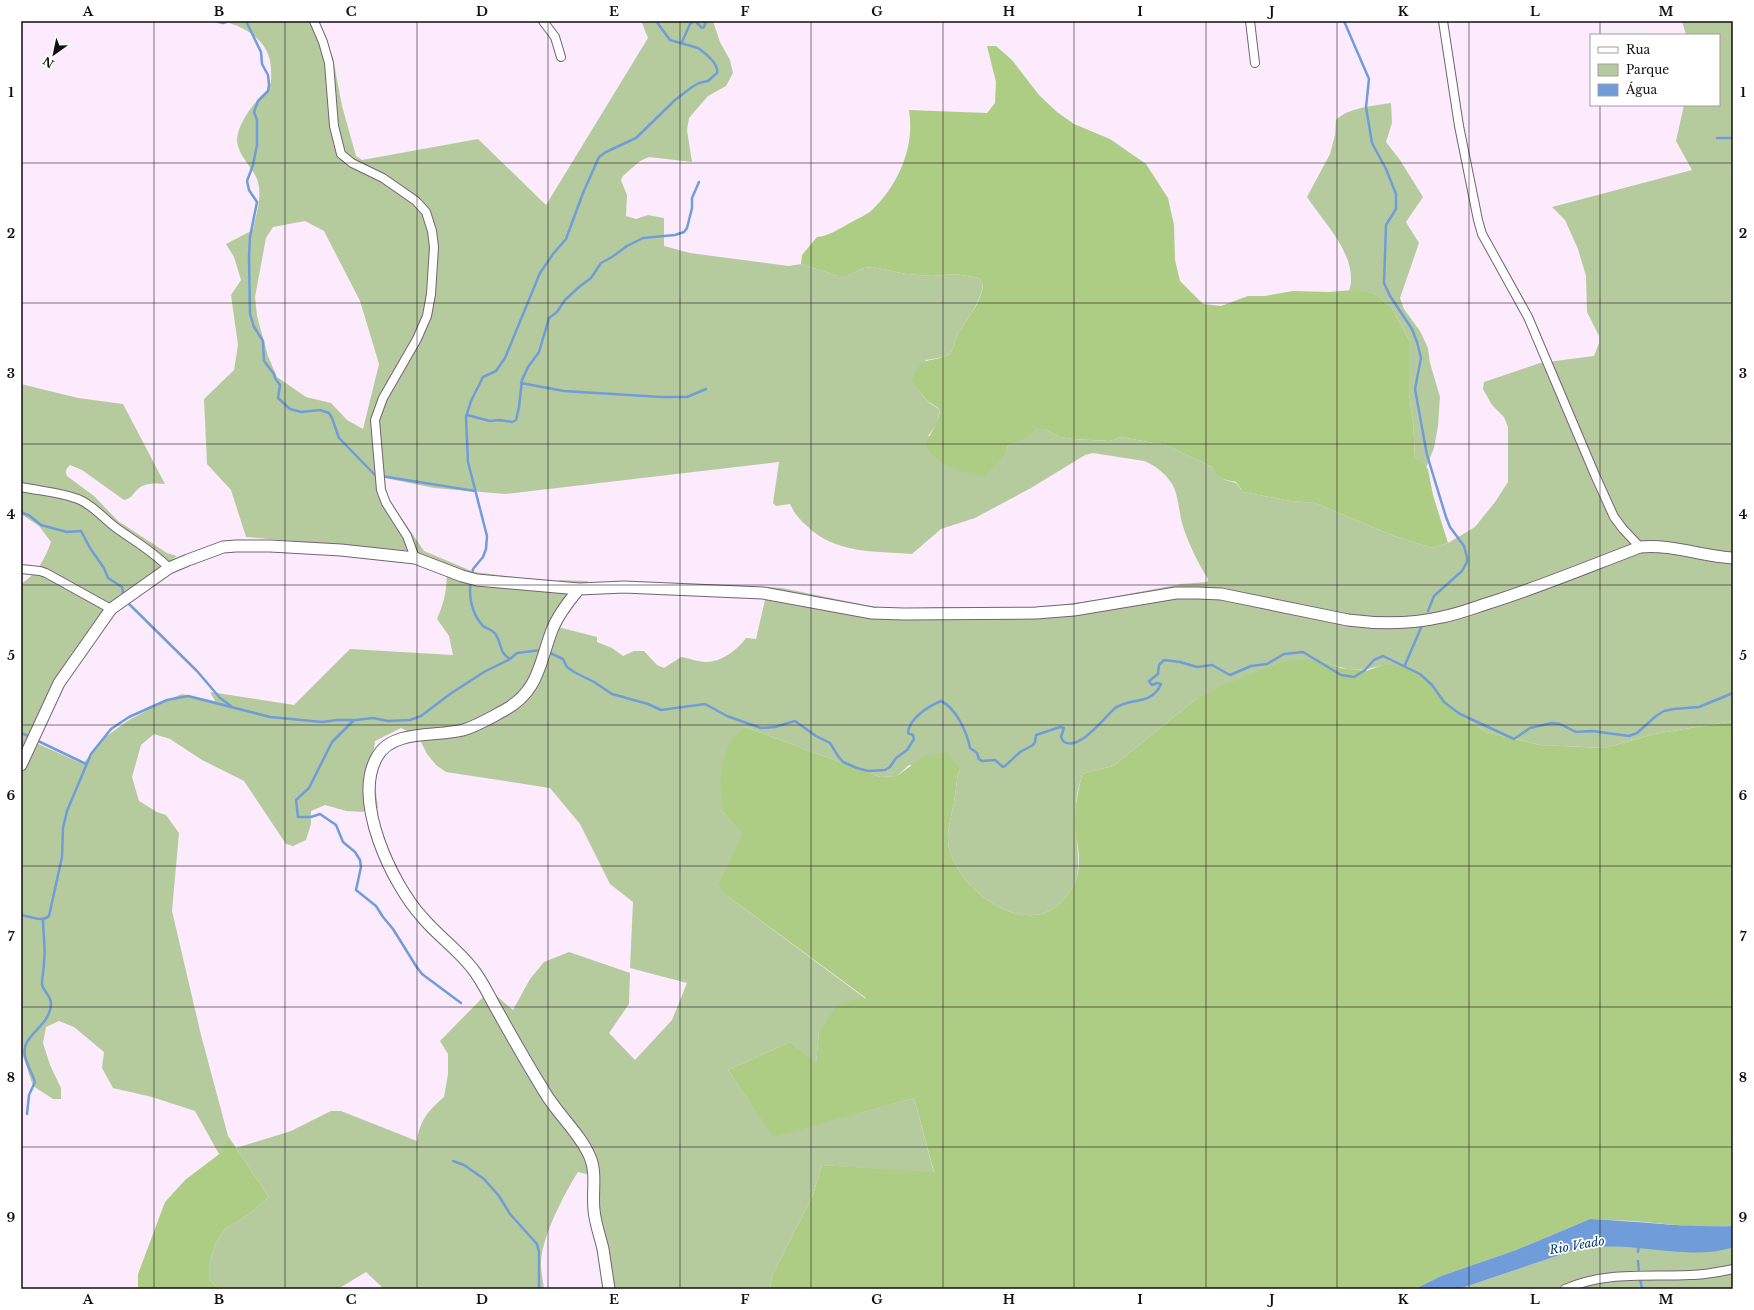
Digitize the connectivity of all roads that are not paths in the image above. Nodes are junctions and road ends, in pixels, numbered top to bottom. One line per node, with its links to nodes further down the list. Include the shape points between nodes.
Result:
1 (314, 21): 9 (street, via 329,63 334,126 341,154 416,200 426,212 432,231 434,247 427,316 417,339 383,398 375,420 381,490 386,503 407,536)
2 (543, 21): 5 (street, via 554,38)
3 (1250, 21): 6 (street)
4 (1443, 21): 8 (street, via 1459,126 1482,234 1528,317 1614,517)
5 (561, 56)
6 (1255, 63)
7 (21, 487): 11 (street, via 59,493 80,500 152,552)
8 (1640, 547): 10 (street, via 1678,548); 13 (street, via 1521,593 1454,614 1389,623 1348,620 1221,594 1176,593 1074,610 1036,613 898,614 859,611 763,593 624,587)
9 (415, 558): 11 (street, via 341,550 236,546 213,550); 13 (street, via 477,580)
10 (1733, 558)
11 (169, 568): 14 (street)
12 (21, 569): 14 (street, via 46,573)
13 (579, 589): 17 (street, via 561,612 536,679 525,695 506,710 478,725 451,733 404,738 390,744 375,760 369,792 370,805 384,855 404,894 421,916 475,972 544,1092 589,1155 593,1168 594,1213 603,1248)
14 (111, 609): 15 (street, via 59,683)
15 (21, 765)
16 (1733, 1269): 18 (street, via 1691,1275 1626,1275 1580,1283)
17 (609, 1289)
18 (1565, 1289)

